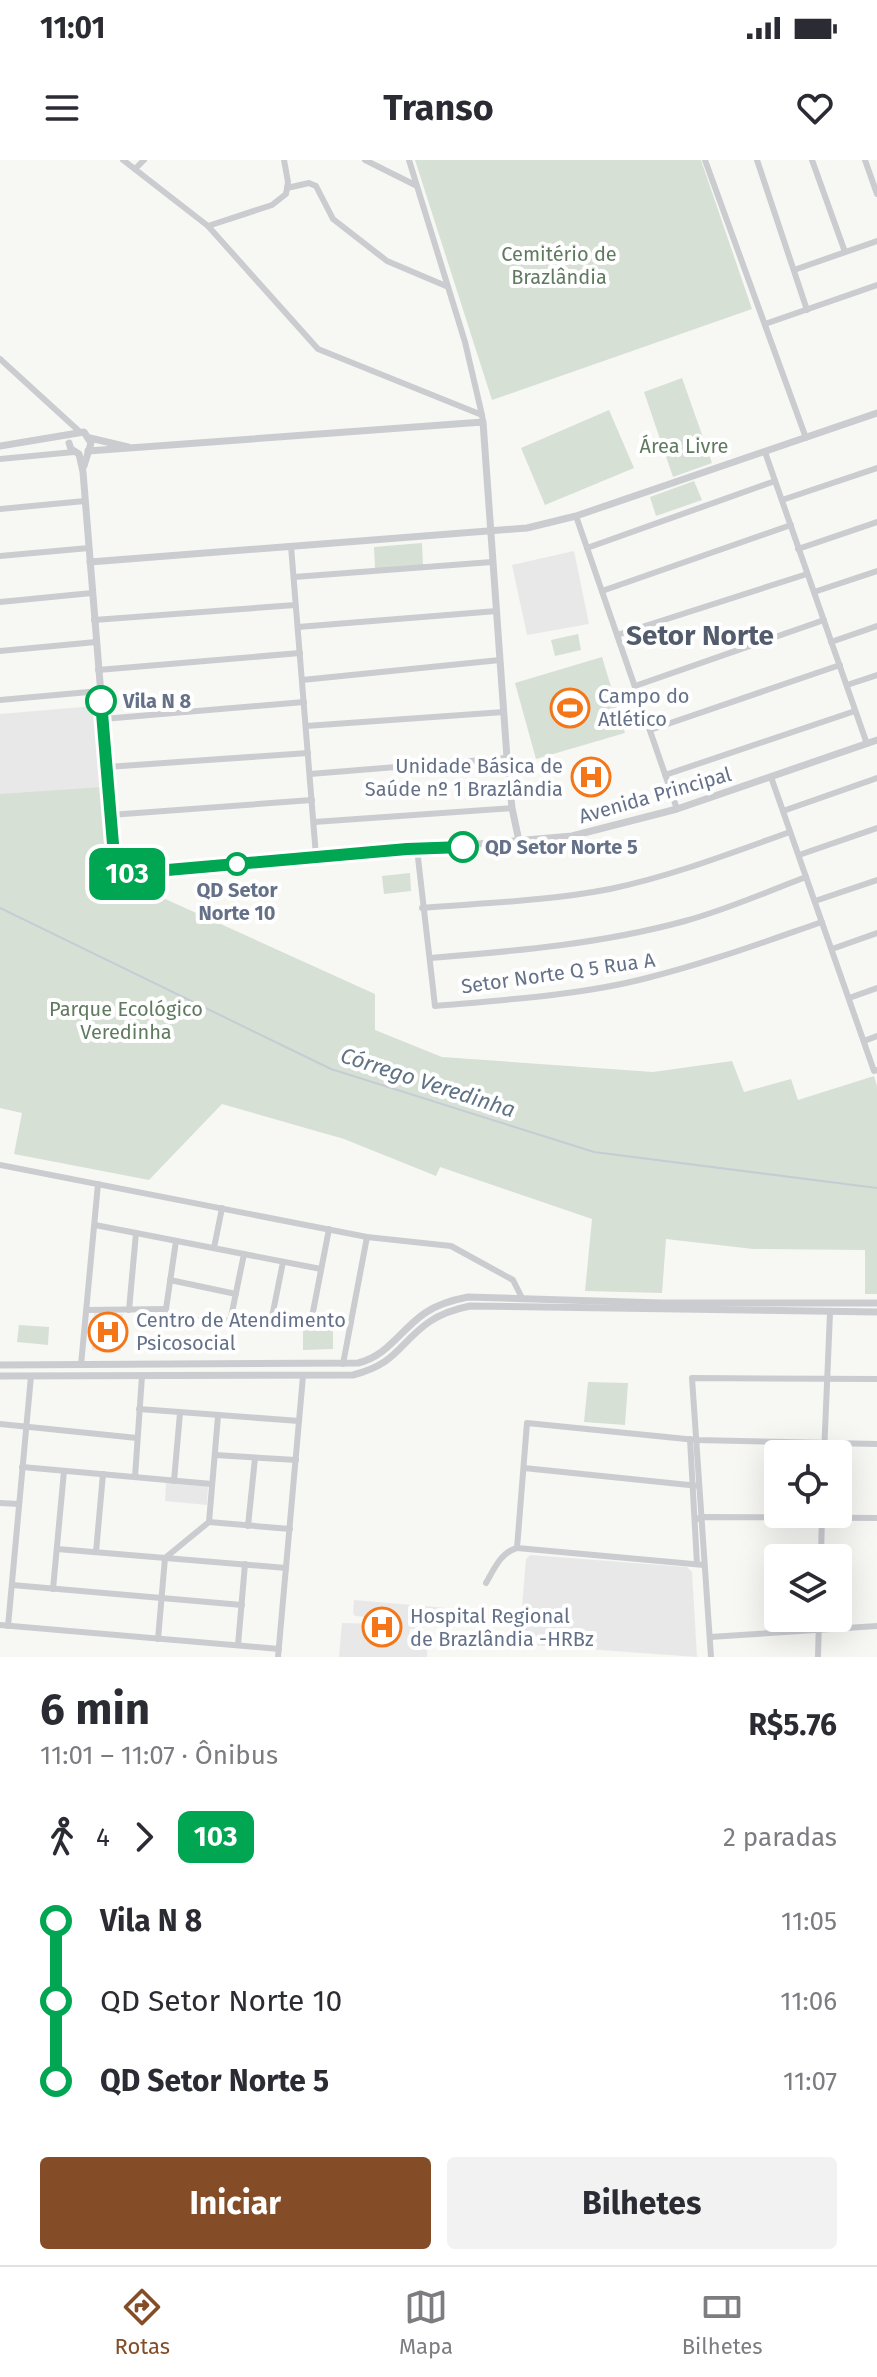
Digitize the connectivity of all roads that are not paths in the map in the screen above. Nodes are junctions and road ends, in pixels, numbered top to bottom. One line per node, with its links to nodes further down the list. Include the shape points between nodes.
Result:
1 (123, 160): 10 (street)
2 (144, 160): 10 (street)
3 (284, 160): 12 (street)
4 (365, 160): 11 (street)
5 (409, 160): 11 (street)
6 (705, 160): 21 (street)
7 (757, 160): 17 (street)
8 (812, 160): 16 (street)
9 (865, 160): 13 (street)
10 (135, 169): 14 (street)
11 (415, 185): 19 (street)
12 (287, 188): 14 (street, via 272,205); 19 (street, via 316,186 333,219 387,261)
13 (877, 194)
14 (208, 226): 24 (street, via 318,349 482,415)
15 (877, 241): 16 (street)
16 (845, 252): 17 (street)
17 (794, 270): 20 (street)
18 (877, 285): 20 (street)
19 (447, 286): 24 (street)
20 (807, 310): 21 (street)
21 (765, 324): 28 (street)
22 (0, 359): 25 (street)
23 (877, 413): 28 (street)
24 (483, 422): 30 (street); 42 (street)
25 (77, 432): 26 (street); 27 (street); 31 (street, Avenida Principal)
26 (43, 437): 29 (street); 31 (street)
27 (90, 438): 30 (street); 31 (street, Avenida Principal)
28 (806, 438): 32 (street)
29 (0, 446)
30 (138, 449): 31 (street)
31 (77, 450): 33 (street); 37 (street, Avenida Principal)
32 (765, 452): 35 (street); 39 (street)
33 (0, 459)
34 (877, 468): 36 (street)
35 (775, 481): 36 (street); 45 (street)
36 (782, 500): 41 (street)
37 (85, 501): 38 (street); 44 (street, Avenida Principal)
38 (0, 509)
39 (576, 516): 42 (street); 45 (street)
40 (877, 522): 46 (street)
41 (791, 525): 46 (street); 53 (street)
42 (490, 530): 43 (street); 49 (street)
43 (291, 546): 48 (street); 52 (street)
44 (89, 548): 47 (street); 48 (street, Avenida Principal)
45 (587, 548): 53 (street)
46 (798, 549): 51 (street)
47 (0, 556)
48 (90, 562): 55 (street, Avenida Principal)
49 (492, 562): 52 (street); 58 (street)
50 (877, 571): 54 (street)
51 (807, 574): 54 (street); 63 (street)
52 (294, 577): 57 (street)
53 (602, 591): 63 (street)
54 (814, 592): 60 (street)
55 (92, 593): 56 (street); 59 (street, Avenida Principal)
56 (0, 602)
57 (295, 605): 59 (street); 62 (street)
58 (497, 611): 62 (street); 68 (street)
59 (94, 620): 64 (street, Avenida Principal)
60 (824, 620): 65 (street); 74 (street)
61 (877, 626): 65 (street)
62 (298, 627): 67 (street)
63 (617, 635): 74 (street)
64 (96, 642): 66 (street); 70 (street, Avenida Principal)
65 (831, 642): 69 (street)
66 (0, 651)
67 (300, 653): 70 (street); 72 (street)
68 (500, 660): 72 (street); 79 (street)
69 (840, 665): 73 (street); 82 (street)
70 (98, 670): 75 (street, Avenida Principal)
71 (877, 675): 73 (street)
72 (302, 680): 77 (street)
73 (847, 685): 78 (street)
74 (635, 686): 82 (street)
75 (100, 691): 76 (street); 80 (street, Avenida Principal)
76 (0, 700)
77 (304, 702): 80 (street); 81 (street)
78 (855, 711): 84 (street); 89 (street)
79 (504, 712): 81 (street); 86 (street)
80 (103, 719): 87 (street, Avenida Principal)
81 (306, 726): 85 (street)
82 (650, 730): 89 (street)
83 (877, 740): 84 (street, Avenida Principal)
84 (867, 744): 90 (street, Avenida Principal)
85 (308, 753): 87 (street); 88 (street)
86 (507, 758): 88 (street); 93 (street)
87 (107, 767): 96 (street, Avenida Principal)
88 (310, 774): 92 (street)
89 (665, 775): 94 (street)
90 (771, 777): 94 (street, Avenida Principal); 95 (street)
91 (877, 778): 95 (street)
92 (312, 800): 96 (street); 97 (street)
93 (512, 808): 97 (street); 100 (street)
94 (677, 809): 100 (street, Avenida Principal, via 572,836)
95 (783, 811): 99 (street)
96 (110, 815): 103 (street, Avenida Principal, via 115,868 122,874)
97 (314, 822): 103 (street)
98 (877, 828): 102 (street)
99 (790, 832): 102 (street); 107 (street, via 609,889)
100 (519, 841): 101 (street, Avenida Principal)
101 (417, 849): 103 (street, Avenida Principal); 107 (street)
102 (799, 855): 104 (street)
103 (316, 856)
104 (806, 877): 106 (street); 111 (street, via 688,921 610,938)
105 (877, 880): 106 (street)
106 (815, 901): 108 (street)
107 (422, 908): 111 (street)
108 (822, 922): 110 (street); 111 (street, Setor Norte Q 5 Rua A, via 644,979 435,1006)
109 (877, 933): 110 (street)
110 (832, 949): 113 (street)
111 (430, 958)
112 (877, 988): 113 (street)
113 (849, 998): 115 (street)
114 (877, 1036): 115 (street)
115 (864, 1041): 116 (street)
116 (877, 1070)
117 (0, 1165): 118 (street)
118 (98, 1184): 119 (street); 120 (street)
119 (222, 1208): 121 (street); 125 (street)
120 (95, 1225): 122 (street); 135 (street)
121 (329, 1229): 123 (street); 128 (street)
122 (136, 1233): 124 (street); 136 (street)
123 (367, 1237): 131 (street, via 451,1246 513,1280); 142 (street)
124 (176, 1241): 125 (street); 129 (street)
125 (214, 1248): 126 (street)
126 (244, 1254): 127 (street); 130 (street)
127 (283, 1262): 128 (street); 140 (street)
128 (321, 1269): 141 (street)
129 (170, 1280): 130 (street); 134 (street)
130 (236, 1294): 139 (street)
131 (522, 1298): 133 (street); 144 (street, via 443,1302 423,1314)
132 (877, 1303): 133 (street)
133 (661, 1307): 138 (street); 144 (street, via 470,1306 447,1311 393,1357)
134 (166, 1309): 136 (street); 139 (street, via 171,1322)
135 (87, 1310): 136 (street); 143 (street)
136 (129, 1310)
137 (877, 1312): 138 (street)
138 (830, 1313): 162 (street)
139 (230, 1322): 140 (street)
140 (271, 1322): 141 (street)
141 (311, 1322): 142 (street)
142 (351, 1322): 148 (street)
143 (84, 1346): 150 (street); 151 (street)
144 (381, 1360): 148 (street); 153 (street, via 372,1370)
145 (228, 1364): 146 (street); 152 (street); 158 (street)
146 (245, 1364): 147 (street); 159 (street)
147 (331, 1364): 148 (street); 161 (street, via 335,1370)
148 (343, 1364): 153 (street)
149 (0, 1365): 150 (street)
150 (81, 1365): 151 (street)
151 (96, 1365): 152 (street)
152 (152, 1365): 157 (street)
153 (342, 1375): 161 (street)
154 (0, 1376): 155 (street)
155 (31, 1376): 156 (street); 169 (street)
156 (142, 1376): 157 (street); 164 (street)
157 (151, 1376): 158 (street)
158 (227, 1376): 159 (street)
159 (244, 1376): 160 (street)
160 (303, 1376): 161 (street); 167 (street)
161 (330, 1376)
162 (828, 1379): 163 (street); 171 (street, via 692,1378); 172 (street)
163 (877, 1379)
164 (139, 1409): 165 (street); 170 (street)
165 (180, 1413): 166 (street); 184 (street)
166 (218, 1416): 167 (street); 176 (street)
167 (299, 1421): 178 (street)
168 (0, 1424): 169 (street)
169 (26, 1427): 170 (street); 179 (street)
170 (137, 1438): 183 (street)
171 (693, 1440): 173 (street); 180 (street, via 527,1423); 186 (street)
172 (824, 1440)
173 (764, 1442)
174 (852, 1444): 175 (street)
175 (877, 1444)
176 (215, 1455): 177 (street); 185 (street)
177 (255, 1458): 178 (street); 194 (street)
178 (296, 1460): 195 (street)
179 (22, 1467): 181 (street); 188 (street)
180 (524, 1468): 186 (street); 196 (street)
181 (64, 1471): 182 (street); 197 (street)
182 (103, 1474): 183 (street); 198 (street)
183 (135, 1477): 184 (street)
184 (174, 1481): 185 (street)
185 (212, 1484): 193 (street)
186 (696, 1486): 191 (street)
187 (0, 1503): 188 (street)
188 (19, 1504): 204 (street)
189 (764, 1517): 191 (street)
190 (852, 1517): 192 (street)
191 (698, 1518): 201 (street)
192 (877, 1518)
193 (209, 1522): 194 (street); 199 (street)
194 (248, 1526): 195 (street)
195 (290, 1529): 202 (street)
196 (517, 1548): 201 (street); 203 (street, via 502,1557)
197 (57, 1549): 198 (street); 205 (street)
198 (96, 1552): 199 (street)
199 (165, 1558): 200 (street); 206 (street)
200 (245, 1564): 202 (street); 207 (street)
201 (700, 1565): 213 (street)
202 (286, 1568): 216 (street)
203 (486, 1583)
204 (12, 1585): 205 (street); 208 (street)
205 (53, 1589): 206 (street)
206 (161, 1598): 207 (street); 214 (street)
207 (242, 1605): 215 (street)
208 (4, 1626): 214 (street)
209 (877, 1626): 210 (street)
210 (852, 1627)
211 (778, 1632): 213 (street)
212 (819, 1632): 218 (street)
213 (710, 1637): 217 (street)
214 (158, 1639): 215 (street)
215 (238, 1645): 216 (street)
216 (279, 1653)
217 (711, 1657)
218 (818, 1657)

